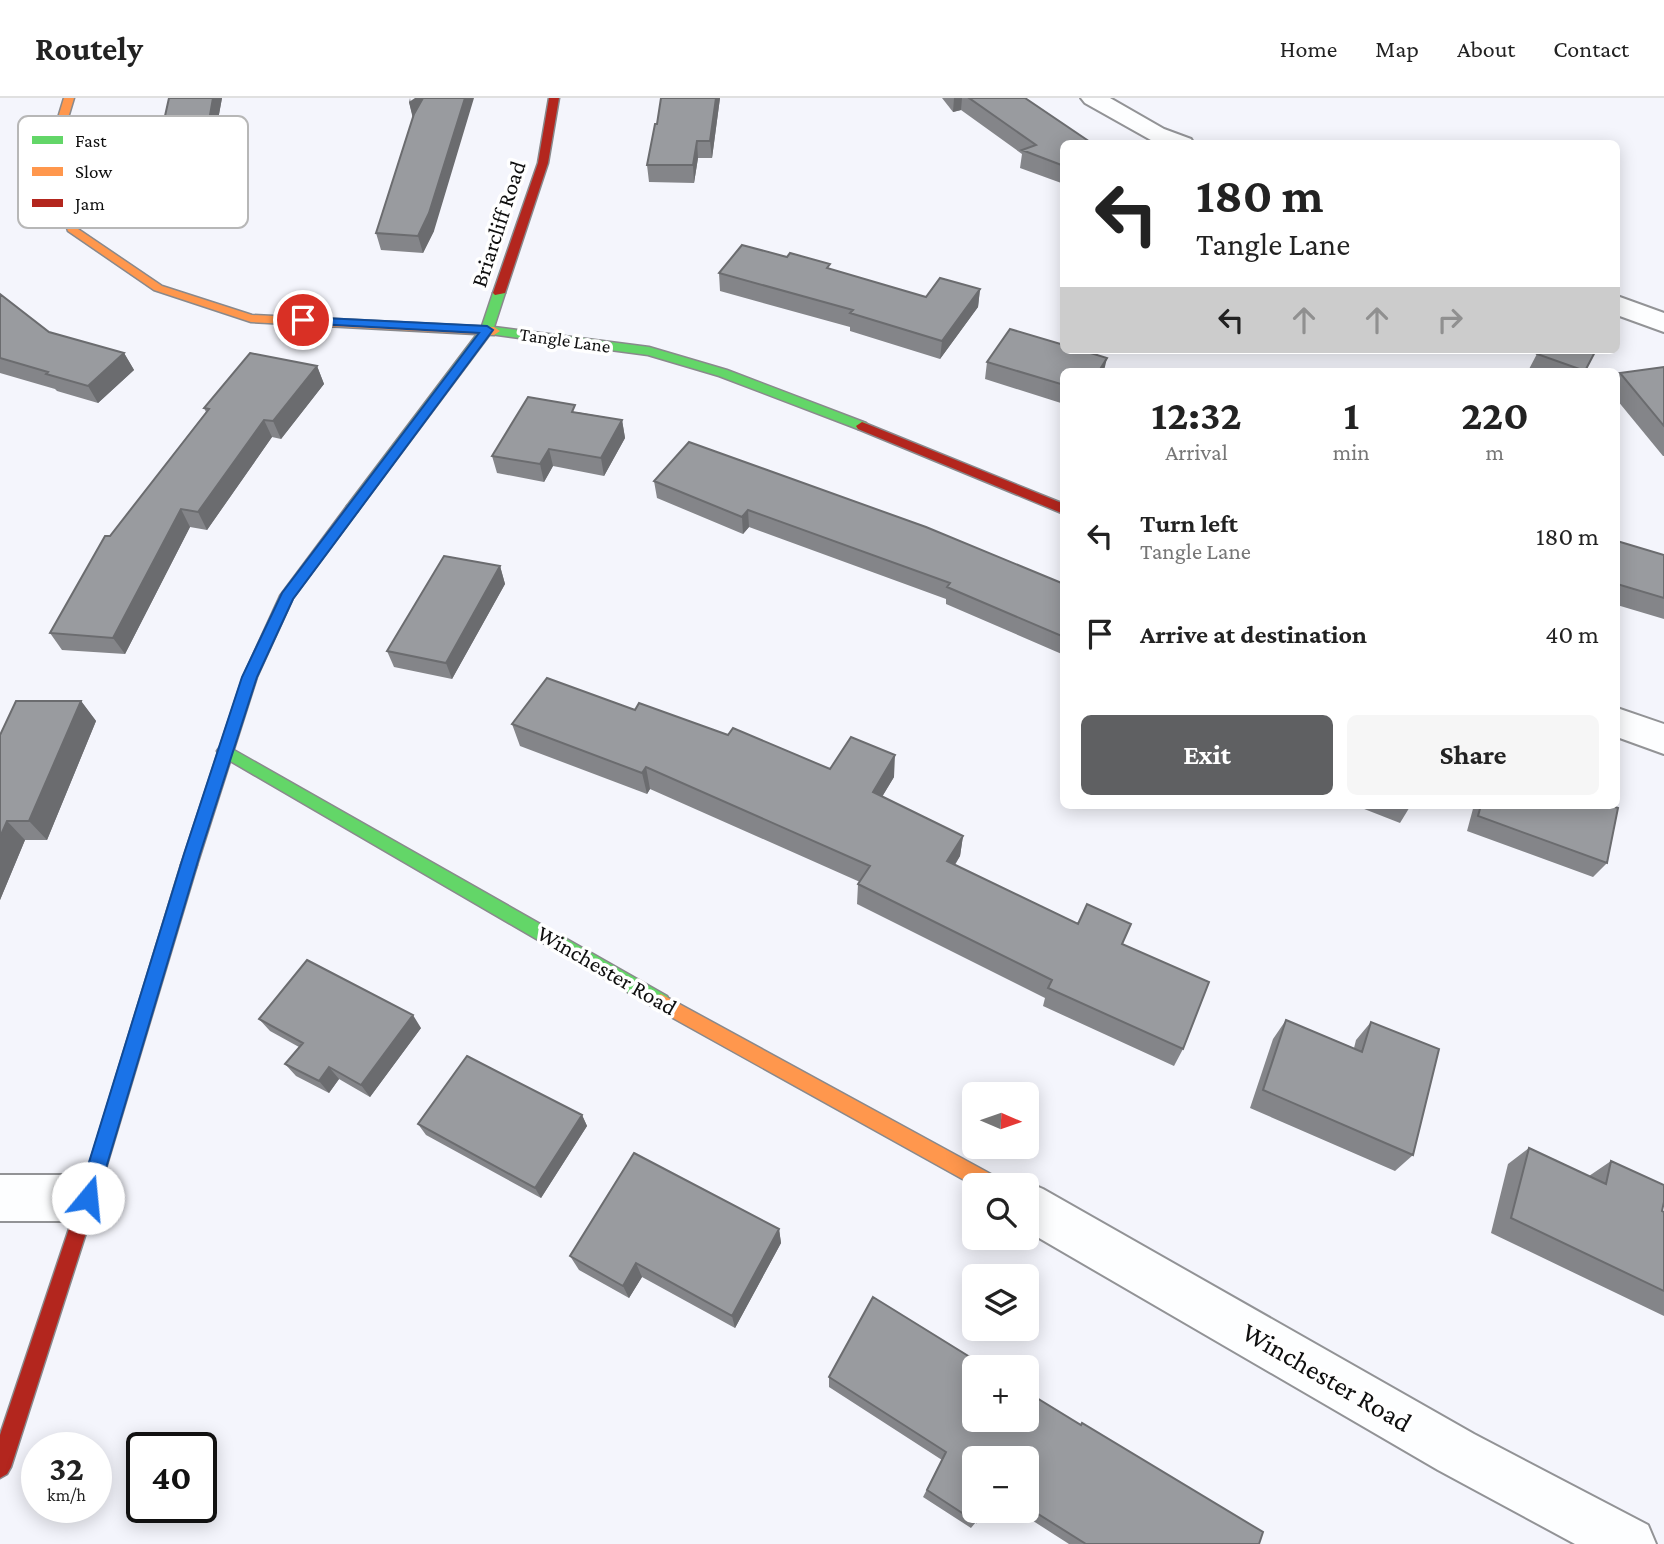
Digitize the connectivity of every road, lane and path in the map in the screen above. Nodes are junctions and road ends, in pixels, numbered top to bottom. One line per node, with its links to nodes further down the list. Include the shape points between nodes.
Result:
1 (69, 98): 4 (street, Tangle Lane)
2 (554, 98): 9 (street, Briarcliff Road, via 543,163)
3 (1093, 98): 5 (street)
4 (63, 116)
5 (1172, 140)
6 (72, 228): 9 (street, Tangle Lane, via 158,288 251,318)
7 (1620, 306): 8 (street)
8 (1664, 323)
9 (487, 330): 10 (street, Tangle Lane, via 649,351 723,373); 13 (street, Briarcliff Road, via 287,596 250,677)
10 (1060, 507)
11 (1620, 723): 12 (street)
12 (1664, 739)
13 (225, 751): 14 (street, Winchester Road); 16 (street, Briarcliff Road)
14 (969, 1173)
15 (0, 1198): 16 (street)
16 (88, 1198): 18 (street, Briarcliff Road)
17 (1039, 1212): 19 (street, Winchester Road, via 1456,1451)
18 (0, 1467)
19 (1629, 1544)

